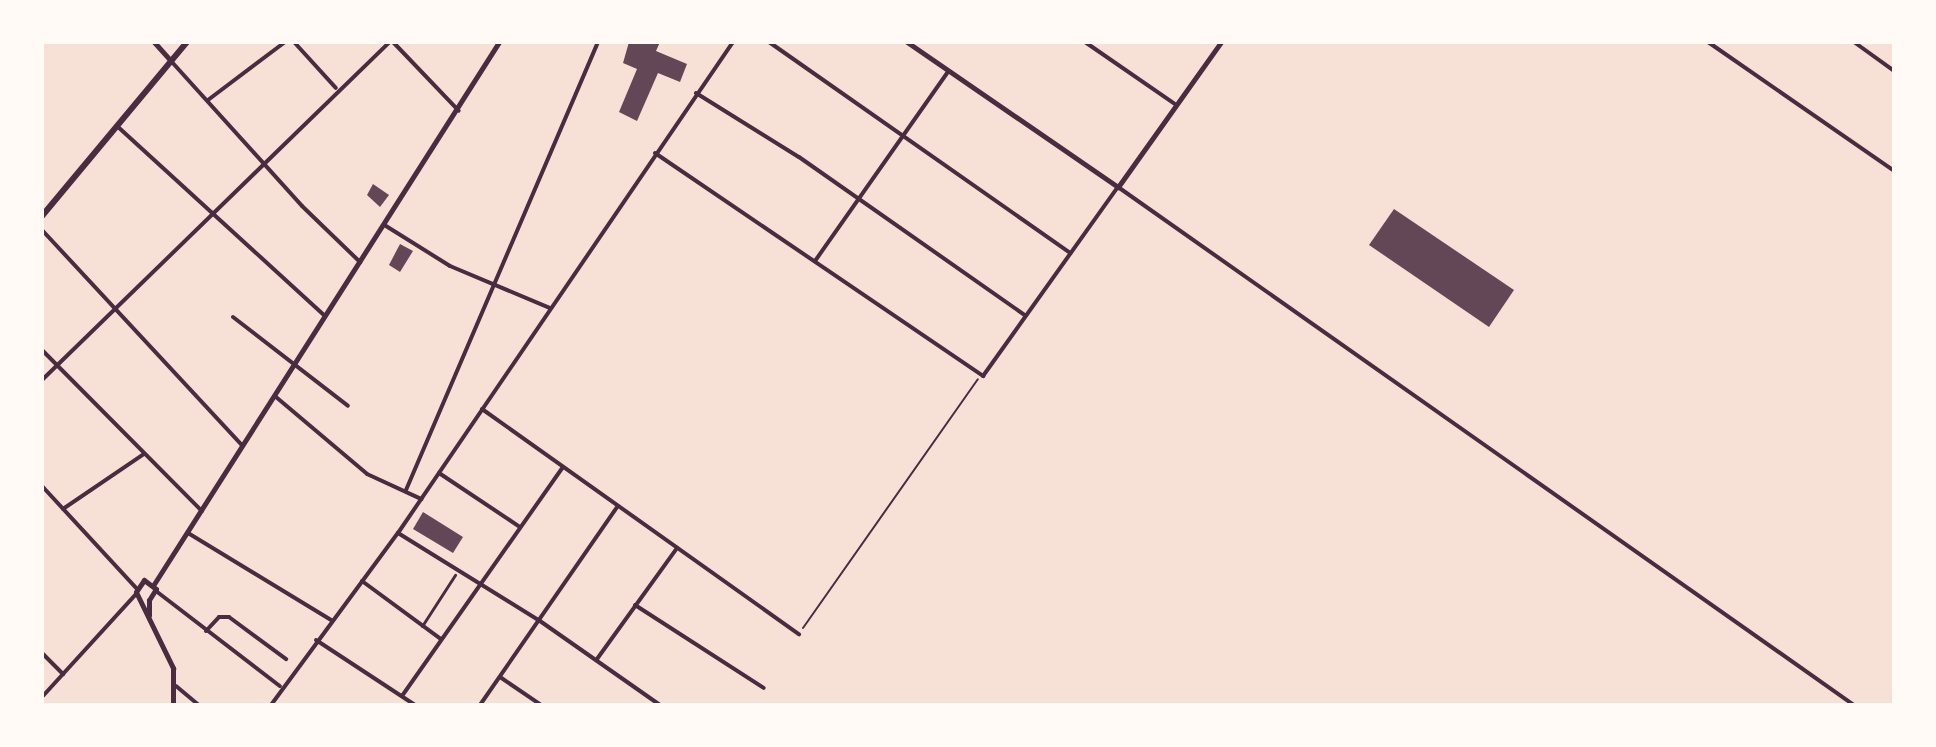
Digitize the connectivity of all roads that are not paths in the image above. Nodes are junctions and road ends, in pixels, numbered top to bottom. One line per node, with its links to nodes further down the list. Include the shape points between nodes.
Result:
1 (154, 42): 15 (street)
2 (187, 42): 15 (main road)
3 (285, 42): 20 (street)
4 (294, 42): 18 (street)
5 (391, 42): 18 (street); 22 (street)
6 (499, 42): 22 (street)
7 (598, 42): 37 (street)
8 (733, 42): 19 (street)
9 (769, 42): 24 (street)
10 (907, 42): 17 (street)
11 (1085, 42): 21 (street)
12 (1221, 42): 21 (street)
13 (1708, 42): 27 (street)
14 (1854, 42): 16 (street)
15 (171, 61): 20 (street); 23 (main road)
16 (1894, 71)
17 (948, 72): 24 (street); 28 (street)
18 (336, 88): 26 (street)
19 (696, 93): 25 (street); 29 (street)
20 (208, 100): 26 (street)
21 (1175, 104): 28 (street)
22 (459, 111): 32 (street)
23 (117, 126): 30 (main road); 31 (street)
24 (905, 136): 29 (street); 34 (street)
25 (655, 153): 35 (street); 39 (street)
26 (265, 165): 31 (street); 36 (street)
27 (1894, 171)
28 (1118, 187): 34 (street); 97 (street)
29 (858, 200): 35 (street); 40 (street)
30 (42, 216)
31 (212, 217): 38 (street); 42 (street)
32 (386, 226): 36 (street); 37 (street, via 450,266)
33 (42, 230): 38 (street)
34 (1070, 253): 40 (street)
35 (815, 261): 40 (street, via 983,376)
36 (360, 262): 42 (street)
37 (495, 284): 39 (street); 55 (street)
38 (116, 308): 45 (street); 50 (street)
39 (550, 308): 49 (street)
40 (1025, 315)
41 (233, 317): 44 (street)
42 (327, 317): 44 (street)
43 (42, 350): 45 (street)
44 (298, 363): 47 (street); 48 (street)
45 (57, 364): 46 (street); 51 (street)
46 (42, 380)
47 (276, 397): 50 (street); 55 (street, via 352,464)
48 (348, 406)
49 (482, 409): 52 (street); 53 (street)
50 (244, 446): 59 (street)
51 (144, 454): 58 (street); 59 (street)
52 (562, 468): 57 (street); 60 (street)
53 (438, 472): 56 (street); 60 (street)
54 (42, 486): 58 (street)
55 (406, 490): 56 (street)
56 (421, 499): 62 (street)
57 (618, 506): 63 (street); 74 (street)
58 (63, 509): 70 (street)
59 (202, 511): 61 (street)
60 (520, 527): 68 (street)
61 (188, 533): 64 (street); 73 (street)
62 (398, 533): 67 (street); 68 (street)
63 (677, 548): 72 (street); 77 (street)
64 (166, 565): 66 (street); 69 (street)
65 (455, 575): 75 (street)
66 (148, 580): 69 (street); 70 (street)
67 (361, 581): 73 (street); 75 (street)
68 (481, 584): 74 (street); 78 (street)
69 (155, 587): 71 (street); 76 (street)
70 (136, 591): 71 (street); 83 (street)
71 (145, 600): 85 (street)
72 (635, 605): 82 (street); 87 (street)
73 (331, 620): 79 (street)
74 (540, 621): 82 (street); 84 (street)
75 (422, 626): 78 (street)
76 (206, 631): 81 (street, via 219,617 229,617); 86 (street)
77 (799, 634)
78 (441, 639): 88 (street)
79 (316, 640): 86 (street); 88 (street)
80 (42, 653): 83 (street)
81 (286, 659)
82 (597, 659): 96 (street)
83 (63, 674): 89 (street)
84 (500, 676): 94 (street); 95 (street)
85 (176, 686): 90 (street); 91 (street)
86 (280, 686): 92 (street)
87 (764, 688)
88 (402, 696): 93 (street)
89 (42, 697)
90 (173, 705)
91 (199, 705)
92 (271, 705)
93 (415, 705)
94 (480, 705)
95 (541, 705)
96 (660, 705)
97 (1854, 705)

